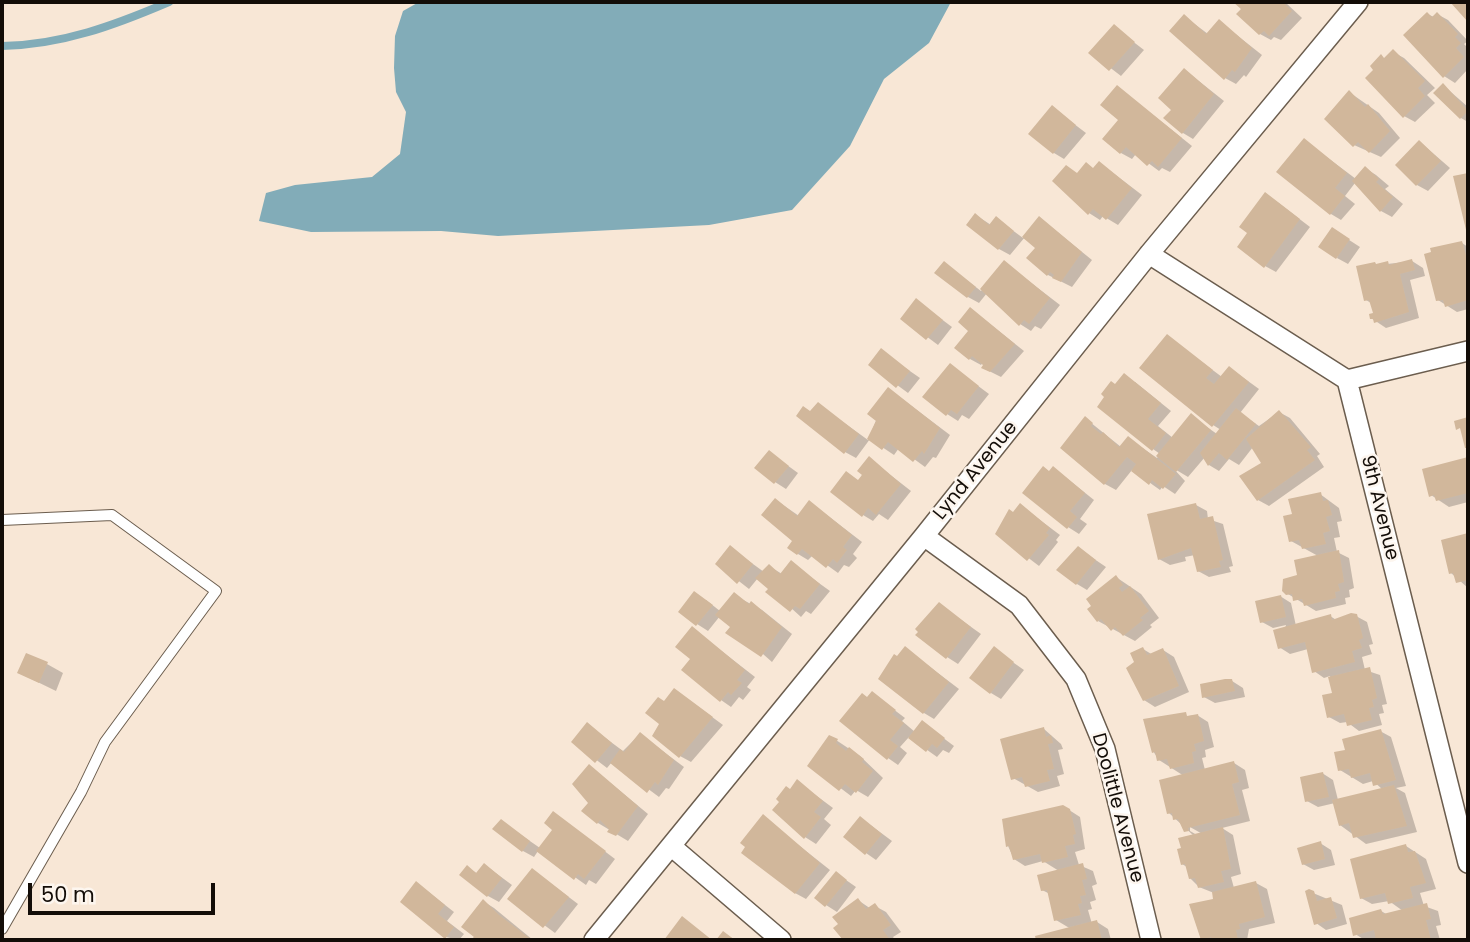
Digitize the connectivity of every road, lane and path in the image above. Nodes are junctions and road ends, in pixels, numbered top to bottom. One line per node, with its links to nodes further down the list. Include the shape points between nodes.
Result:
1 (1358, 2): 2 (street, Lynd Avenue)
2 (1149, 254): 4 (street); 6 (street, Lynd Avenue)
3 (1468, 351): 4 (street)
4 (1348, 380): 8 (street, 9th Avenue)
5 (2, 520): 9 (lane, via 112,515 216,590 105,742)
6 (924, 536): 7 (street, Lynd Avenue); 12 (street, Doolittle Avenue, via 1019,605 1076,679 1105,749)
7 (671, 846): 10 (street, Lynd Avenue); 11 (street)
8 (1468, 863)
9 (2, 929)
10 (594, 940)
11 (781, 940)
12 (1151, 940)

